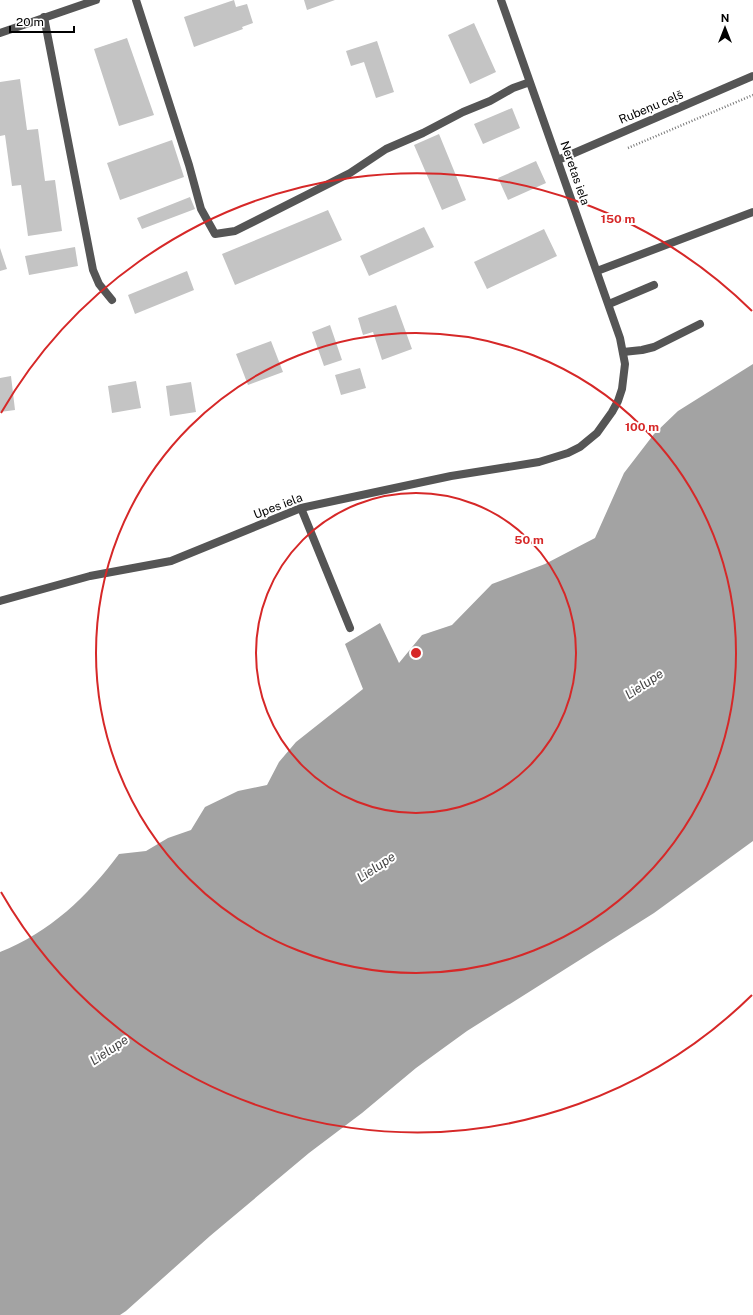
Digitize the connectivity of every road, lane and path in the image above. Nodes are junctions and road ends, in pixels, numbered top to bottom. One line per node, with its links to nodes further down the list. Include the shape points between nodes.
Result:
1 (96, 0): 4 (street)
2 (136, 0): 7 (street, via 201,209 215,234 235,231 350,173 386,149)
3 (501, 0): 7 (street, Neretas iela)
4 (44, 17): 5 (street); 14 (street, via 93,270 99,284)
5 (0, 33)
6 (753, 76): 10 (street, Rubeņu ceļš)
7 (530, 82): 10 (street, Neretas iela)
8 (753, 95): 9 (path)
9 (622, 151)
10 (558, 160): 12 (street, Neretas iela)
11 (753, 212): 12 (street)
12 (597, 271): 15 (street, Neretas iela)
13 (654, 285): 15 (street)
14 (112, 300)
15 (609, 304): 17 (street, Neretas iela)
16 (700, 324): 17 (street, via 654,347)
17 (623, 352): 18 (street, Neretas iela, via 624,377 618,401 605,423)
18 (590, 440): 19 (street, Upes iela, via 568,453 538,462 452,476)
19 (300, 508): 20 (street, Upes iela, via 171,561 90,576); 21 (street)
20 (0, 601)
21 (350, 628)

